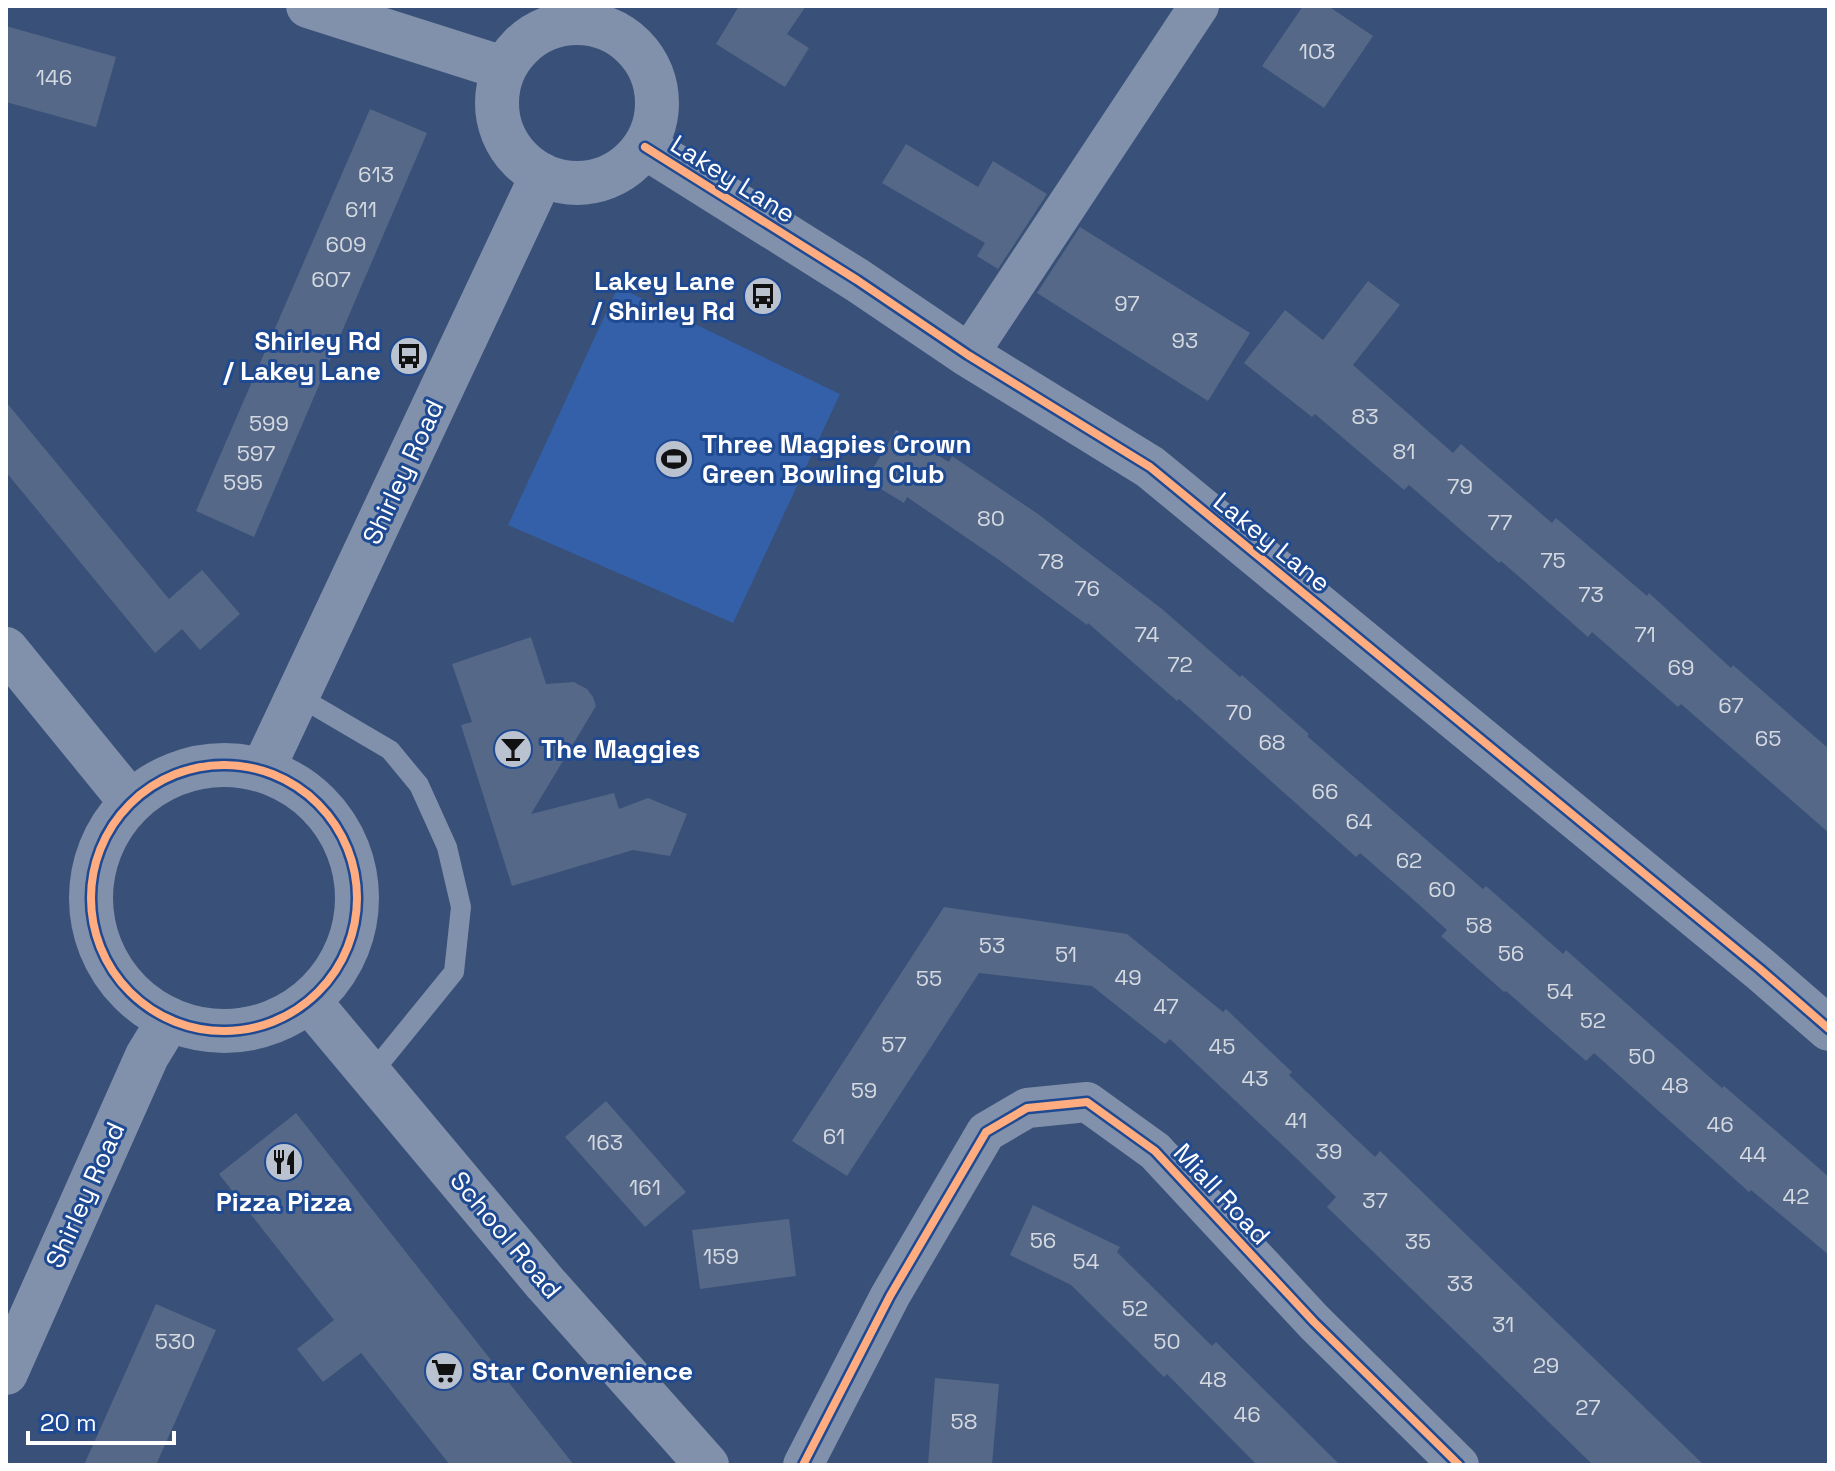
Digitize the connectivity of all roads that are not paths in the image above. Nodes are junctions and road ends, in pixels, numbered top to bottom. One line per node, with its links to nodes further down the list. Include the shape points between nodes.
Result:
1 (308, 6): 4 (street)
2 (1199, 6): 7 (street)
3 (606, 16): 4 (street, via 555,24 534,34); 5 (street, via 642,54 654,76 655,125)
4 (503, 68): 6 (street, via 497,117 521,161)
5 (645, 147): 6 (street, via 629,165 587,183); 7 (street, Lakey Lane)
6 (542, 175): 9 (street, Shirley Road)
7 (968, 355): 14 (street, Lakey Lane, via 1150,467)
8 (6, 649): 11 (street)
9 (298, 696): 10 (street, Shirley Road); 15 (lane, via 390,750 419,785 447,847 461,907 454,972)
10 (263, 769): 11 (street, via 210,763 162,778); 12 (street, via 321,804 342,834 356,873 351,942 334,975)
11 (130, 801): 13 (street, via 96,854 89,900 98,944 112,975)
12 (309, 1001): 13 (street, via 269,1024 245,1030 201,1030); 15 (street, School Road)
13 (169, 1020): 16 (street, Shirley Road, via 147,1056)
14 (1829, 1029)
15 (371, 1074): 17 (street, School Road, via 546,1284)
16 (6, 1373)
17 (707, 1465)
18 (803, 1465): 19 (street, Miall Road, via 890,1296 986,1132 1027,1108 1087,1102 1155,1151 1314,1322)
19 (1459, 1465)

